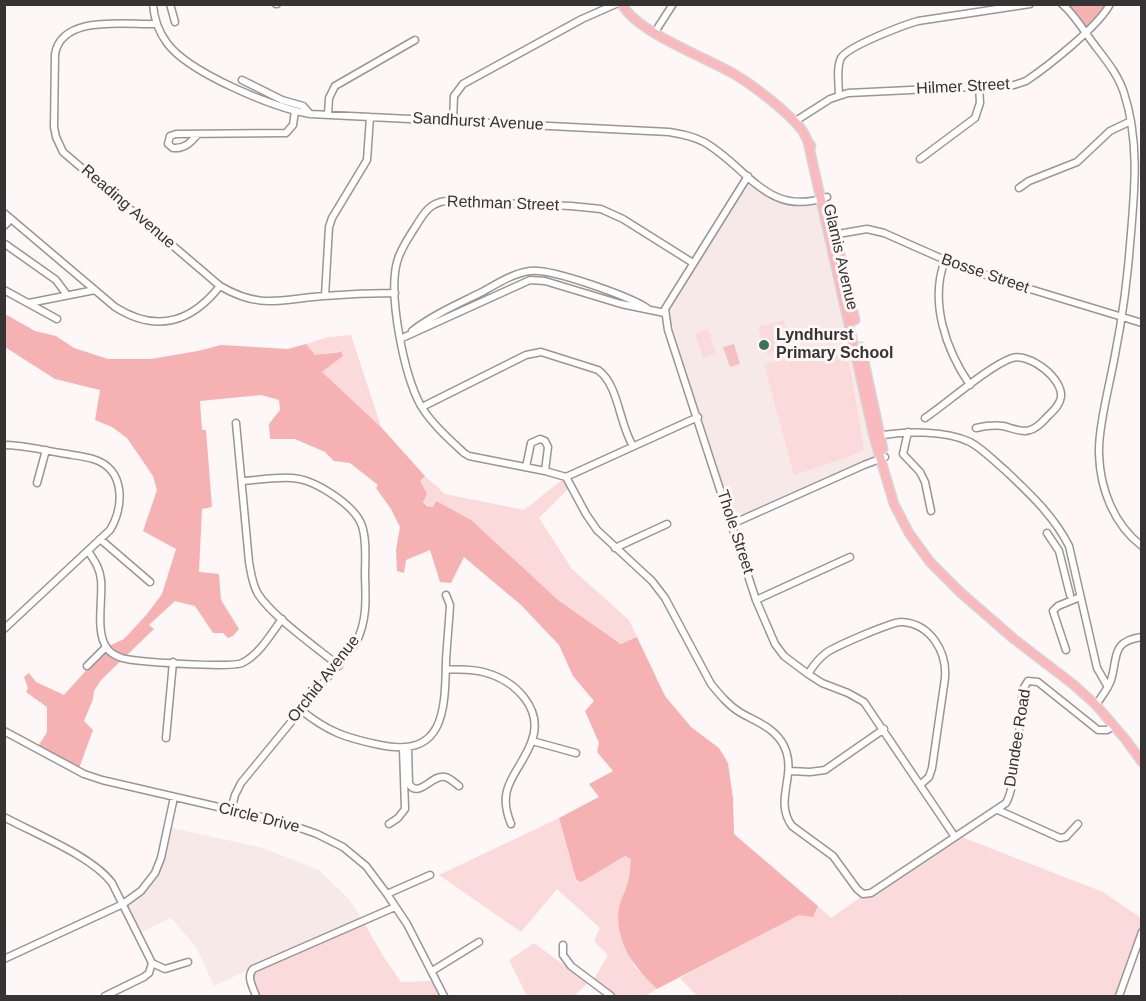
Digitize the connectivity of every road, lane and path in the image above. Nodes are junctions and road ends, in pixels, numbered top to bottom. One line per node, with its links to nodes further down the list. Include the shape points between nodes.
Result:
1 (153, 4): 10 (street, Sandhurst Avenue)
2 (170, 4): 9 (street)
3 (616, 4): 21 (street, via 463,84 454,96)
4 (621, 4): 11 (main road, Glamis Avenue, via 633,20)
5 (673, 4): 11 (street)
6 (1030, 4): 16 (street, via 918,21 870,40 842,57)
7 (1062, 4): 12 (street)
8 (1110, 4): 12 (street, Hilmer Street)
9 (175, 22)
10 (156, 24): 17 (street, Sandhurst Avenue, via 168,46 220,81); 36 (street, Reading Avenue, via 94,24 66,35 58,44 54,75 56,137 63,152)
11 (654, 33): 23 (main road, Glamis Avenue, via 737,75)
12 (1086, 33): 15 (street, Hilmer Street, via 1026,81); 22 (street, via 1116,74)
13 (415, 40): 19 (street, via 339,82 330,94)
14 (242, 80): 18 (street, via 303,106)
15 (979, 86): 16 (street, Hilmer Street); 25 (street, via 980,103 975,118)
16 (839, 96): 23 (street, Hilmer Street)
17 (295, 111): 18 (street, Sandhurst Avenue); 24 (street, via 293,124 286,133)
18 (310, 114): 19 (street, Sandhurst Avenue)
19 (328, 115): 20 (street, Sandhurst Avenue)
20 (370, 117): 21 (street, Sandhurst Avenue); 41 (street, via 367,160 329,227)
21 (453, 121): 26 (street, Sandhurst Avenue, via 681,134 706,143)
22 (1131, 121): 27 (street, via 1115,127 1077,162); 44 (street, via 1135,189)
23 (794, 122): 28 (main road, Glamis Avenue, via 808,142)
24 (198, 134)
25 (920, 159)
26 (747, 176): 28 (street, Sandhurst Avenue, via 770,194 791,202); 35 (street)
27 (1019, 188)
28 (824, 198): 32 (main road, Glamis Avenue)
29 (4, 213): 30 (street)
30 (11, 219): 31 (street); 38 (street)
31 (4, 226)
32 (833, 235): 34 (street, Bosse Street, via 875,230); 55 (main road, Glamis Avenue)
33 (5, 244): 40 (street, via 47,273)
34 (945, 260): 44 (street, Bosse Street); 48 (street, via 938,300 942,322 955,359)
35 (693, 263): 39 (street, Rethman Street, via 601,209 446,201 432,204 426,210 402,248 396,266); 43 (street)
36 (220, 286): 38 (street, via 195,312 163,322 131,317); 41 (street, Reading Avenue, via 263,302)
37 (4, 290): 42 (street)
38 (95, 290): 40 (street)
39 (395, 293): 41 (street, Reading Avenue); 47 (street, Rethman Street)
40 (67, 295): 42 (street)
41 (325, 296)
42 (29, 303): 45 (street)
43 (665, 313): 47 (street, via 534,279); 50 (street, Thole Street)
44 (1121, 318): 46 (street, Bosse Street); 70 (street, via 1099,458 1114,513)
45 (57, 319)
46 (1142, 323)
47 (400, 339): 49 (street, Rethman Street)
48 (970, 385): 51 (street); 53 (street, via 1012,358 1024,357 1039,364 1061,394 1059,404 1032,430)
49 (422, 407): 57 (street, via 526,356 542,352 603,374); 60 (street, Rethman Street, via 464,453)
50 (698, 417): 57 (street); 67 (street, Thole Street)
51 (925, 418)
52 (236, 423): 63 (street)
53 (976, 428)
54 (908, 432): 55 (street); 65 (street, via 903,454 925,482); 77 (street, via 969,441 1027,491 1069,546)
55 (877, 436): 59 (main road, Glamis Avenue)
56 (4, 446): 58 (street)
57 (633, 446): 62 (street)
58 (46, 450): 64 (street); 69 (street, via 94,459 116,479 121,498 118,514)
59 (883, 458): 67 (street); 90 (main road, Glamis Avenue, via 892,498 921,550 960,592)
60 (526, 467): 61 (street, Rethman Street); 61 (street, via 531,443 540,439 548,447)
61 (544, 471): 62 (street, Rethman Street)
62 (566, 477): 71 (street, via 591,522)
63 (242, 481): 79 (street, via 254,585); 86 (street, Orchid Avenue, via 301,479 342,502 358,518 365,552 365,618 356,643)
64 (37, 483)
65 (931, 511)
66 (668, 524): 71 (street)
67 (732, 524): 78 (street, Thole Street)
68 (1047, 533): 76 (street, via 1059,550)
69 (100, 539): 72 (street); 74 (street)
70 (1142, 546)
71 (615, 548): 100 (street, via 665,598 717,692 777,735 785,748)
72 (87, 551): 80 (street); 82 (street, via 101,581 101,632)
73 (850, 557): 78 (street)
74 (150, 582)
75 (447, 595): 87 (street, via 450,605)
76 (1070, 595)
77 (1080, 597): 83 (street, via 1053,611); 89 (street, via 1097,668)
78 (756, 600): 88 (street, Thole Street, via 779,650)
79 (282, 620): 84 (street, via 258,651 243,662 223,666); 86 (street)
80 (4, 628)
81 (1142, 637): 89 (street, via 1128,640 1118,649)
82 (106, 647): 84 (street, via 124,659); 85 (street)
83 (1066, 650)
84 (173, 662): 95 (street)
85 (87, 666)
86 (339, 666): 91 (street, Orchid Avenue)
87 (446, 669): 96 (street, via 484,672 518,691 527,699 535,717); 97 (street, via 439,723 429,739)
88 (808, 674): 93 (street, Thole Street, via 861,699); 101 (street, via 827,652 895,622 921,628 937,642 946,664 945,678 932,768)
89 (1108, 687): 90 (street)
90 (1096, 705): 92 (main road, Glamis Avenue)
91 (301, 710): 97 (street, via 322,727 344,736); 104 (street, Orchid Avenue, via 241,783)
92 (1114, 726): 99 (main road, Glamis Avenue); 105 (street, Dundee Road, via 1098,730 1038,682 1028,681 1023,689 1011,791 1008,801)
93 (884, 729): 100 (street, via 825,770); 101 (street, Thole Street)
94 (4, 731): 103 (street, Circle Drive, via 84,774)
95 (166, 738)
96 (532, 741): 98 (street); 108 (street, via 507,788 506,809)
97 (406, 748): 102 (street, via 411,788 415,790 443,777); 107 (street, via 405,809)
98 (576, 753)
99 (1142, 762)
100 (790, 771): 110 (street, Dundee Road, via 784,806 788,820 833,856 864,894)
101 (921, 784): 110 (street, Thole Street)
102 (459, 786)
103 (174, 797): 104 (street, Circle Drive); 113 (street, via 155,873 141,891)
104 (231, 810): 112 (street, Circle Drive, via 292,824 337,844 366,866)
105 (998, 810): 109 (street, via 1060,838); 110 (street, Dundee Road)
106 (4, 818): 113 (street, via 97,867 112,883)
107 (389, 824)
108 (511, 824)
109 (1078, 824)
110 (955, 837)
111 (430, 875): 112 (street)
112 (387, 894): 114 (street, Circle Drive)
113 (123, 904): 118 (street); 120 (street)
114 (395, 908): 121 (street, Circle Drive); 123 (street, via 253,969 249,977)
115 (1142, 932): 126 (street)
116 (479, 942): 121 (street)
117 (563, 945): 125 (street, via 563,955 571,966)
118 (4, 959)
119 (188, 962): 120 (street, via 165,969)
120 (152, 963): 122 (street, via 144,977)
121 (432, 971): 124 (street, Circle Drive)
122 (105, 996)
123 (256, 996)
124 (444, 996)
125 (611, 996)
126 (1119, 996)

